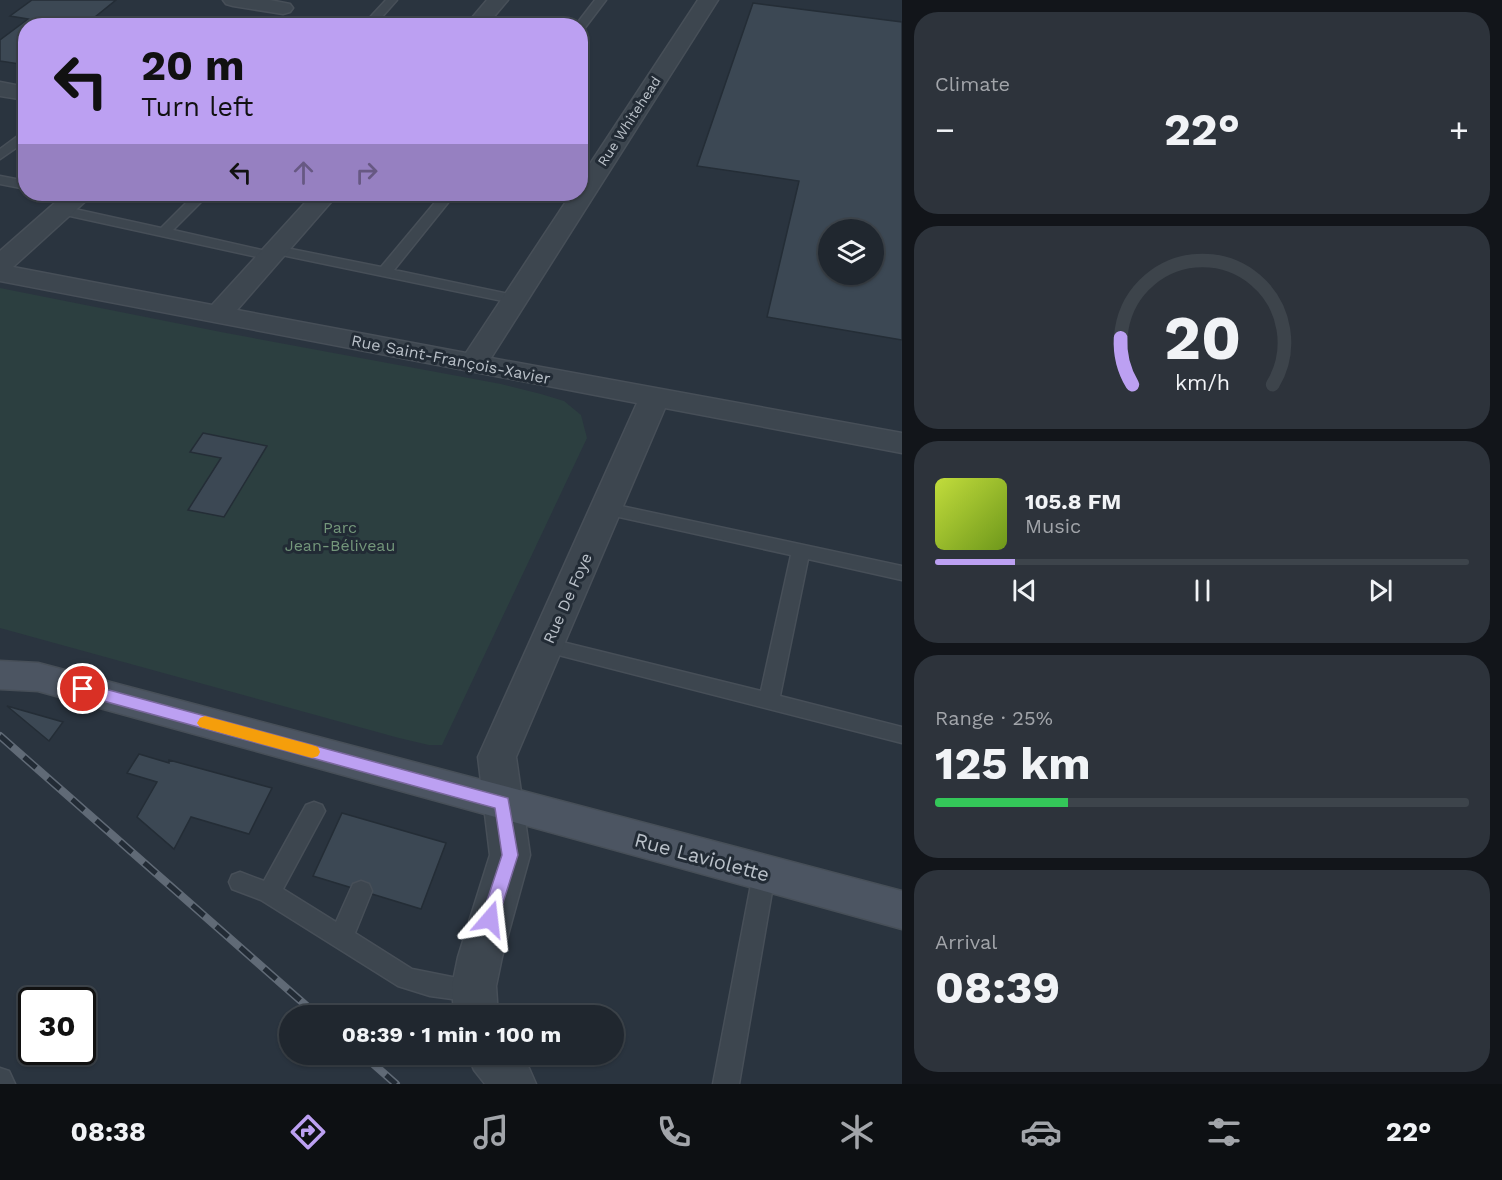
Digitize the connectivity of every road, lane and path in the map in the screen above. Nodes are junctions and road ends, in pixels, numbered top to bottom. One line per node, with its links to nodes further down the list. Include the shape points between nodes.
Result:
1 (233, 0): 6 (street)
2 (392, 0): 8 (lane)
3 (498, 0): 9 (street)
4 (602, 0): 10 (lane)
5 (708, 0): 17 (street, Rue Whitehead)
6 (287, 4): 7 (street)
7 (272, 18)
8 (375, 18)
9 (482, 18)
10 (587, 18)
11 (0, 89): 12 (street)
12 (18, 92)
13 (18, 140): 14 (lane)
14 (0, 155)
15 (0, 180): 16 (lane)
16 (18, 183)
17 (588, 184)
18 (69, 201): 26 (street)
19 (80, 201): 24 (lane)
20 (195, 201): 24 (lane)
21 (320, 201): 25 (street)
22 (443, 201): 27 (lane)
23 (577, 201): 29 (street, Rue Whitehead)
24 (164, 232): 25 (lane)
25 (273, 253): 27 (lane); 30 (street)
26 (0, 265)
27 (385, 272): 29 (lane)
28 (0, 273): 30 (street, Rue Saint-François-Xavier)
29 (513, 299): 31 (street, Rue Whitehead)
30 (218, 315): 31 (street, Rue Saint-François-Xavier)
31 (473, 364): 32 (street, Rue Saint-François-Xavier)
32 (654, 396): 33 (street, Rue Saint-François-Xavier); 34 (street, Rue De Foye)
33 (902, 442)
34 (606, 509): 35 (lane); 37 (street, Rue De Foye)
35 (801, 551): 36 (lane); 41 (lane)
36 (902, 573)
37 (546, 645): 41 (lane); 43 (street, Rue De Foye, via 497,757)
38 (0, 657): 40 (main road)
39 (0, 675): 40 (main road)
40 (38, 677): 43 (main road, Rue Laviolette)
41 (769, 701): 42 (lane)
42 (902, 735)
43 (503, 803): 45 (main road, Rue Laviolette); 51 (street, Rue De Foye, via 510,855 481,951)
44 (314, 811): 48 (lane)
45 (764, 874): 49 (main road, Rue Laviolette); 54 (lane)
46 (240, 882): 48 (lane)
47 (361, 891): 50 (lane)
48 (269, 894): 50 (lane)
49 (902, 910)
50 (341, 939): 51 (lane, via 406,978)
51 (475, 1003)
52 (498, 1065): 53 (street)
53 (513, 1084)
54 (726, 1084)

